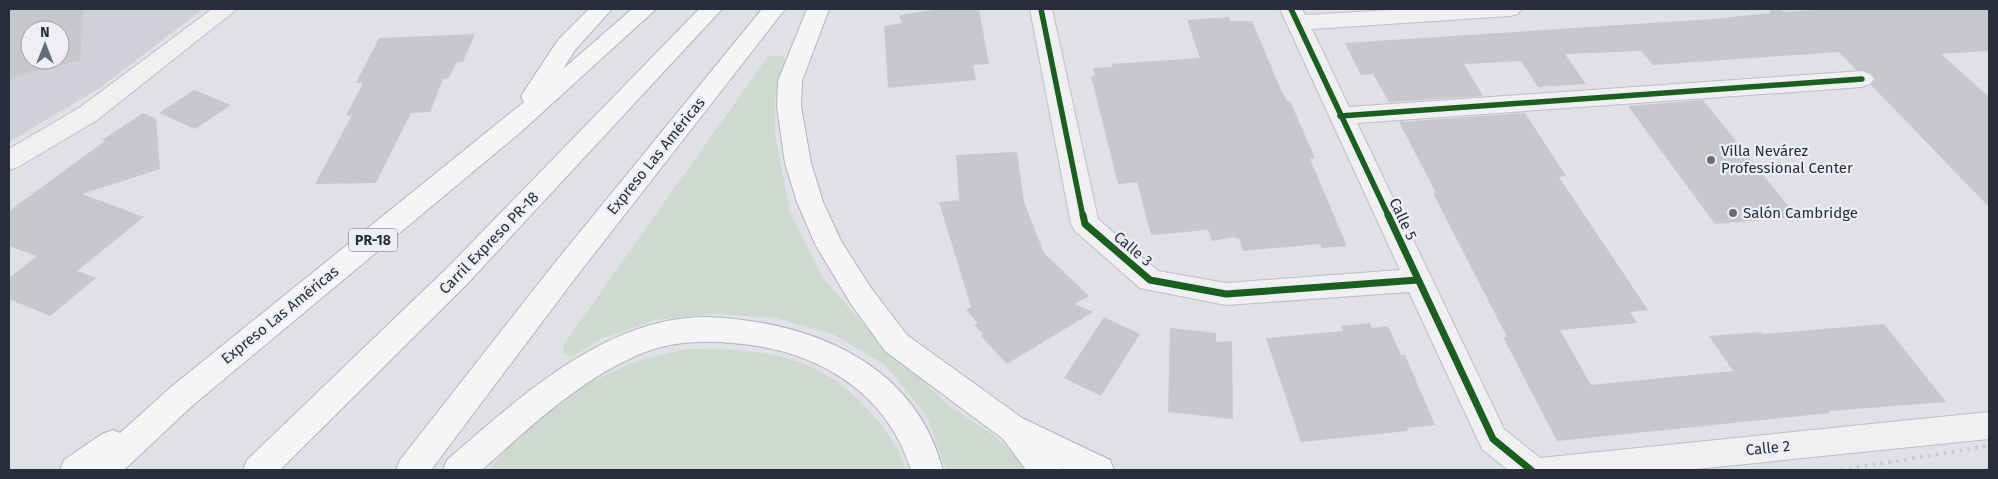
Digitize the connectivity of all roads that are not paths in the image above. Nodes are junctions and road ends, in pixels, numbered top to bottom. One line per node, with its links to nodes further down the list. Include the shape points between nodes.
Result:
1 (226, 9): 13 (street, via 88,114)
2 (600, 9): 12 (highway, via 566,45)
3 (645, 9): 12 (highway, Expreso Las Américas / PR-18)
4 (711, 9): 20 (highway, Carril Expreso PR-18, via 458,275)
5 (774, 9): 21 (highway, Expreso Las Américas, via 563,273)
6 (818, 9): 17 (highway, via 790,81 789,107 798,163 810,202 861,296 896,343)
7 (1041, 9): 14 (street, Calle 3, via 1085,224 1150,280 1226,294)
8 (1510, 9): 9 (street)
9 (1293, 16): 11 (street, Calle 5)
10 (1862, 79): 11 (street)
11 (1340, 116): 14 (street, Calle 5)
12 (513, 125): 15 (highway, Expreso Las Américas / PR-18)
13 (9, 161)
14 (1418, 280): 26 (street, Calle 5, via 1493,439)
15 (182, 396): 18 (highway); 19 (highway, Expreso Las Américas / PR-18)
16 (1989, 426): 27 (street, Calle 2)
17 (1011, 428): 24 (highway); 25 (highway)
18 (76, 470)
19 (102, 470)
20 (259, 470)
21 (412, 470)
22 (458, 470): 23 (highway, via 567,379 612,354 654,338 698,329 746,331 788,338 830,355 874,384 903,418 923,454)
23 (926, 470)
24 (1046, 470)
25 (1098, 470)
26 (1531, 470)
27 (1546, 470)

